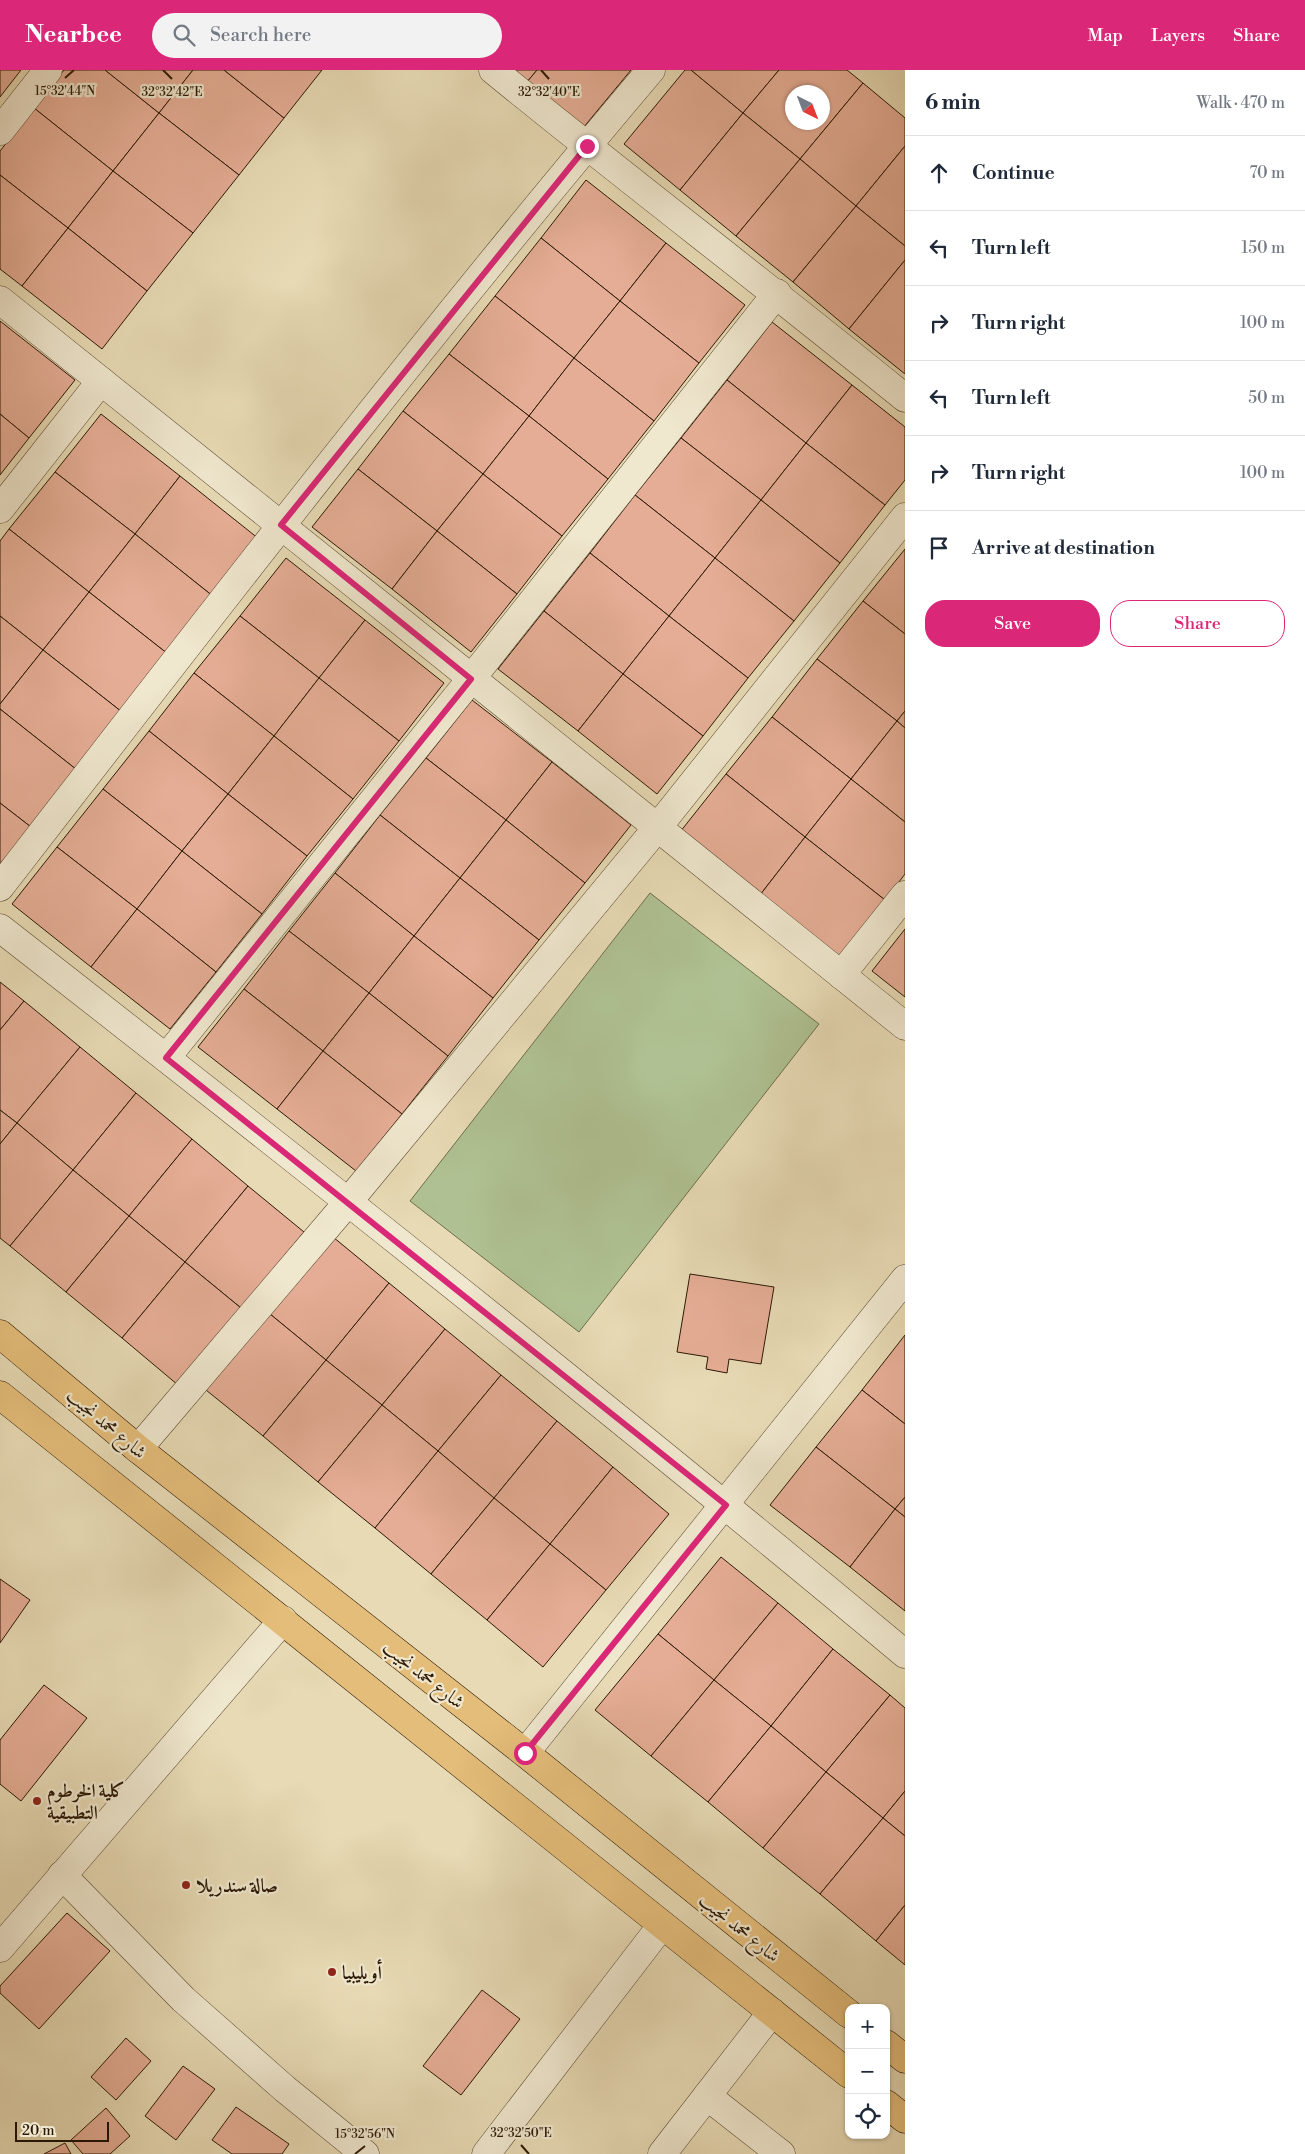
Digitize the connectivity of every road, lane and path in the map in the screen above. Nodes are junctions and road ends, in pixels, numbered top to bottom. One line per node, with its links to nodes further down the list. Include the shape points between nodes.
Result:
1 (48, 70): 4 (street)
2 (493, 70): 5 (street)
3 (650, 70): 5 (street)
4 (0, 130)
5 (587, 146): 6 (street); 12 (street)
6 (777, 293): 9 (street); 13 (street)
7 (0, 300): 8 (street)
8 (101, 381): 10 (street); 12 (street)
9 (905, 398)
10 (0, 508)
11 (905, 517): 14 (street)
12 (281, 525): 13 (street); 15 (street)
13 (471, 679): 14 (street); 20 (street)
14 (657, 828): 18 (street); 21 (street)
15 (0, 887)
16 (905, 895): 18 (street)
17 (0, 928): 20 (street)
18 (840, 975): 19 (street)
19 (905, 1026)
20 (166, 1058): 21 (street)
21 (348, 1202): 25 (street); 26 (street)
22 (905, 1279): 26 (street)
23 (0, 1334): 25 (main road, شارع محمد نجيب)
24 (0, 1395): 27 (main road)
25 (138, 1449): 29 (main road, شارع محمد نجيب)
26 (726, 1505): 28 (street); 29 (street)
27 (282, 1620): 30 (street); 31 (main road)
28 (905, 1654)
29 (525, 1753): 33 (main road, شارع محمد نجيب)
30 (62, 1875): 32 (street); 41 (street, via 183,1999 284,2089)
31 (662, 1925): 34 (main road); 42 (street)
32 (0, 1948)
33 (845, 2011)
34 (772, 2012): 37 (main road); 38 (street)
35 (890, 2047): 36 (main road)
36 (905, 2059)
37 (845, 2071)
38 (707, 2096): 43 (street); 44 (street)
39 (890, 2107): 40 (main road)
40 (905, 2119)
41 (366, 2154)
42 (486, 2154)
43 (662, 2154)
44 (781, 2154)

